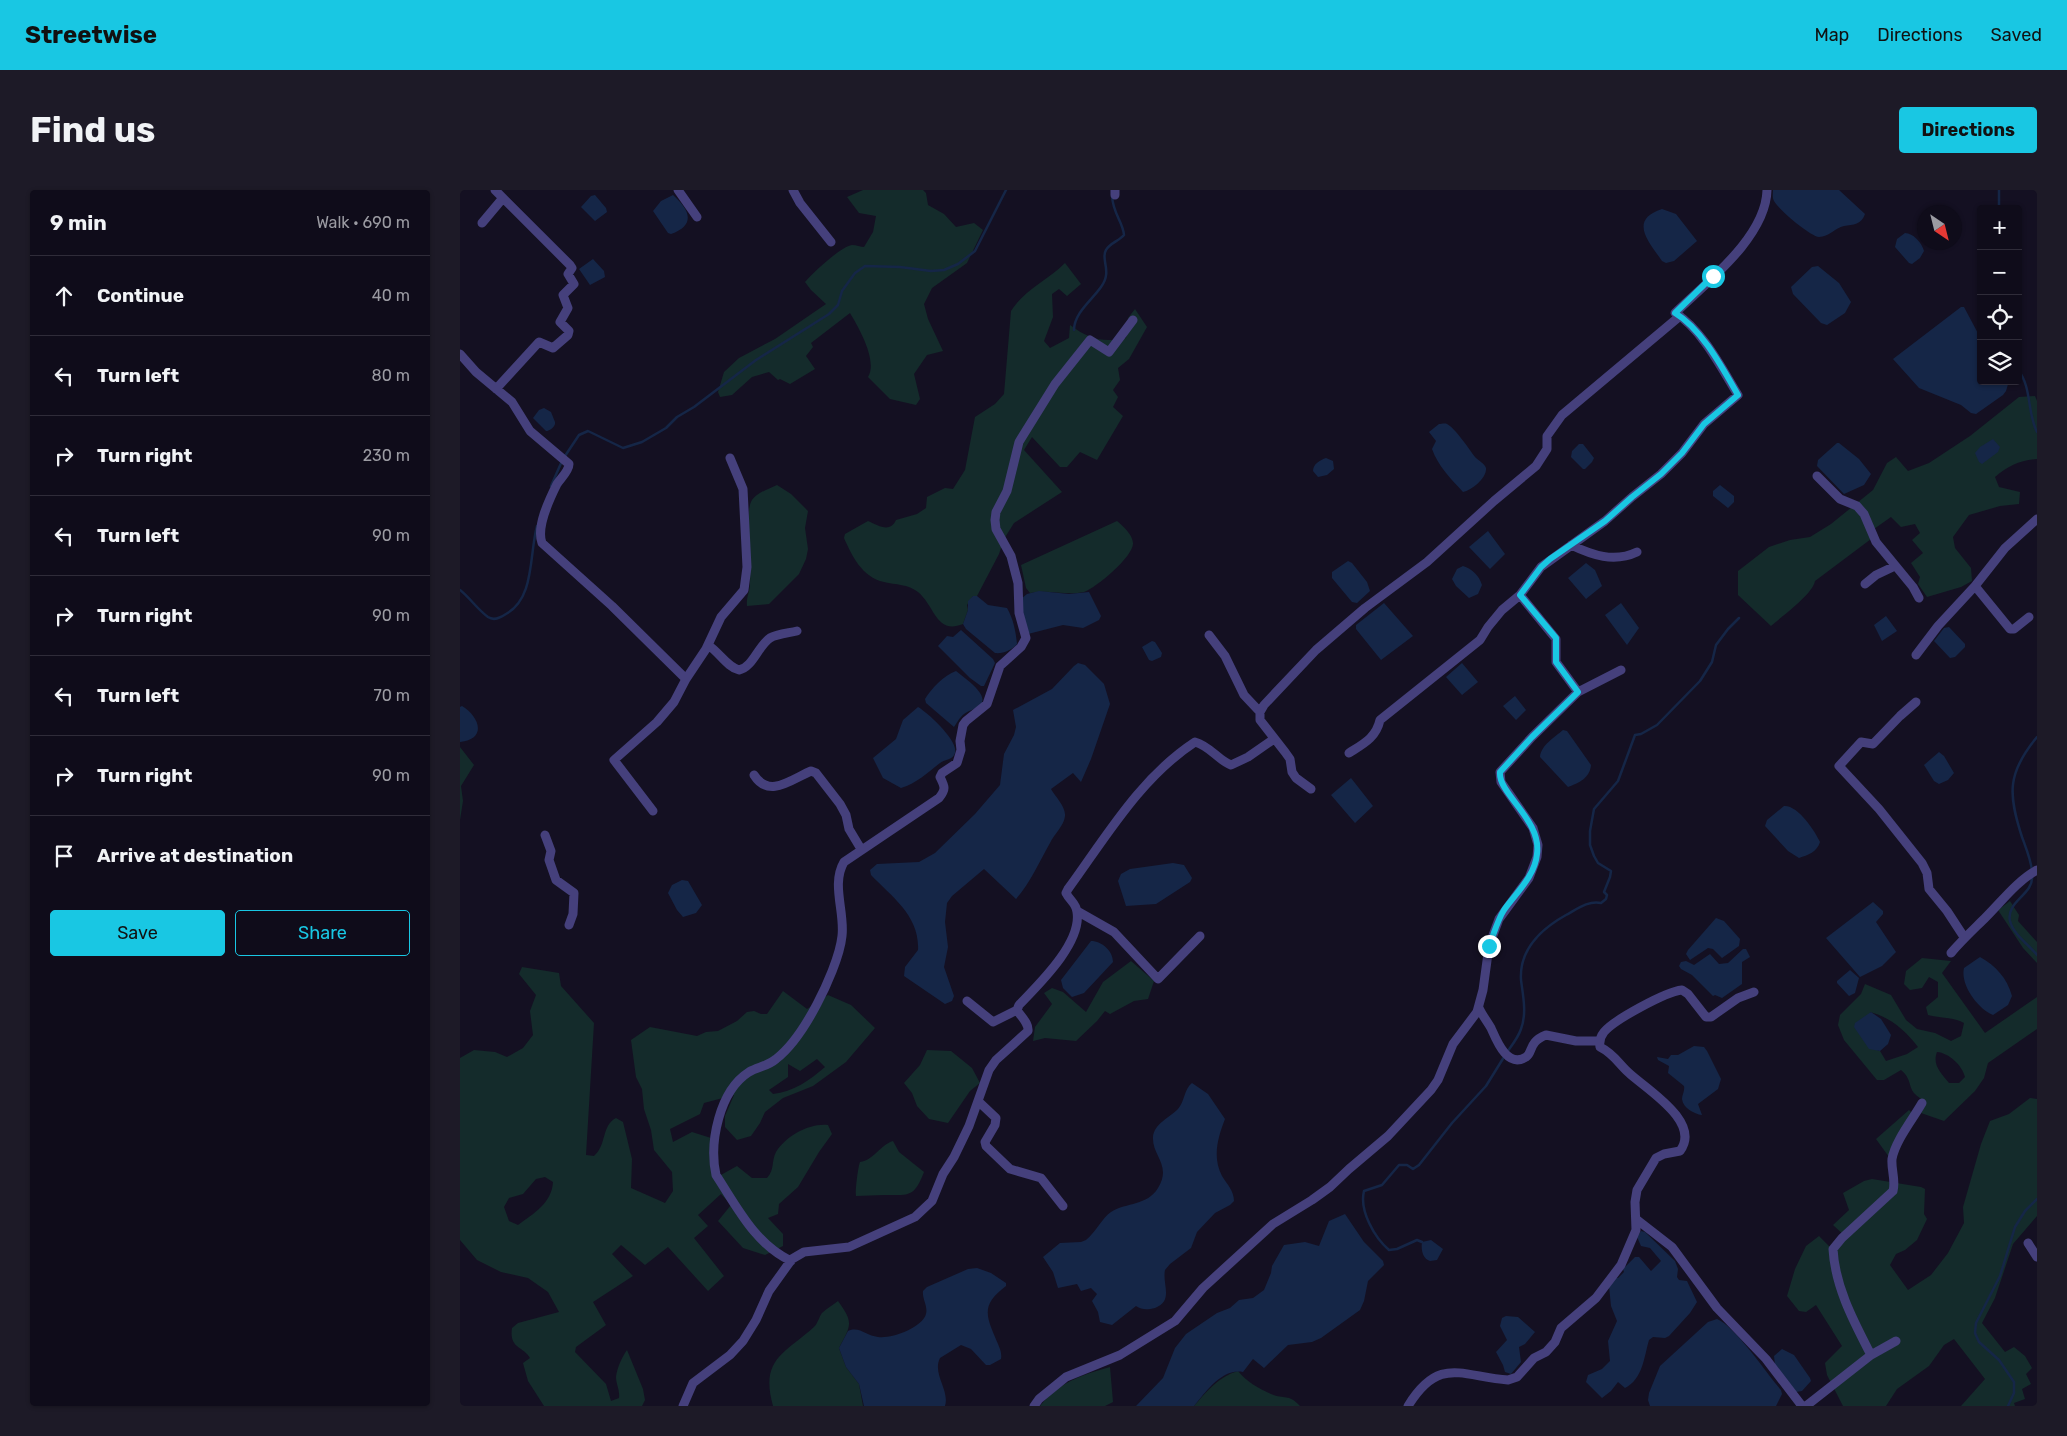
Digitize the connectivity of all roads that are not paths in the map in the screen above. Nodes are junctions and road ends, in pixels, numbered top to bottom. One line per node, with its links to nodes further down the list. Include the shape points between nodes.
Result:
1 (495, 190): 5 (street)
2 (678, 190): 6 (street)
3 (793, 190): 8 (street)
4 (1767, 190): 9 (street, via 1760,219 1750,238 1675,313)
5 (503, 198): 7 (street); 12 (street, via 570,265 572,268 568,274 574,284 563,295 568,308 560,319 569,330 568,335 554,348 538,342)
6 (697, 217)
7 (482, 223)
8 (831, 242)
9 (1680, 316): 16 (street, via 1716,359 1738,395 1704,424 1661,474); 32 (street, via 1562,415 1546,436 1547,449 1536,466 1427,562 1316,650)
10 (1133, 320): 39 (street, via 1109,352 1090,340 1055,384 1019,442 1008,491 995,520 996,529 1011,556 1026,638 1000,666 984,708 963,726 957,763 942,773 940,777 945,790 939,798)
11 (460, 354): 12 (street)
12 (496, 389): 29 (street, via 517,408 530,431 567,461 569,468 540,524 542,543)
13 (730, 458): 26 (street, via 743,489 746,582 741,595 721,617)
14 (1817, 476): 18 (street, via 1840,499 1861,510 1876,542)
15 (2037, 520): 20 (street, via 2005,548)
16 (1571, 545): 17 (street, via 1589,554 1610,557); 21 (street, via 1541,567)
17 (1637, 552)
18 (1895, 566): 19 (street); 22 (street)
19 (1865, 584)
20 (1975, 586): 23 (street, via 2010,629); 27 (street)
21 (1520, 595): 30 (street, via 1556,638 1556,662); 34 (street, via 1502,610 1480,640 1380,720 1371,739)
22 (1919, 598)
23 (2029, 617)
24 (798, 632): 26 (street, via 771,637 739,670)
25 (1208, 635): 32 (street, via 1225,656 1244,695)
26 (708, 645): 29 (street)
27 (1916, 655)
28 (1621, 670): 30 (street)
29 (686, 679): 37 (street, via 666,713 614,760)
30 (1578, 692): 48 (street, via 1500,772 1501,782 1533,828 1538,845 1537,857 1529,878 1499,919 1489,946)
31 (1916, 702): 44 (street, via 1879,740 1873,744 1861,742 1839,766 1922,863 1927,873 1928,889)
32 (1260, 712): 33 (street, via 1260,720)
33 (1274, 739): 36 (street, via 1290,759 1296,778); 41 (street, via 1231,765 1195,742 1169,761 1132,800 1068,889 1068,898)
34 (1349, 753)
35 (754, 775): 39 (street, via 759,782 774,787 783,786 810,771 816,773 840,804 849,830)
36 (1312, 789)
37 (653, 811)
38 (545, 835): 42 (street, via 556,880 574,893)
39 (862, 850): 57 (street, via 844,862 839,871 842,937 817,1004 802,1029 777,1059 741,1079 719,1114 714,1164 716,1175 753,1231 769,1248)
40 (2037, 870): 44 (street, via 2022,880)
41 (1077, 911): 43 (street, via 1114,932 1158,979); 49 (street, via 1077,929 1070,944)
42 (569, 925)
43 (1200, 936)
44 (1964, 937): 45 (street)
45 (1951, 954)
46 (1754, 992): 50 (street, via 1706,1017 1688,994 1682,990 1672,991 1609,1027)
47 (967, 1001): 49 (street, via 993,1022)
48 (1478, 1008): 50 (street, via 1501,1050 1510,1057 1524,1058 1534,1042 1546,1035 1576,1041); 61 (street, via 1473,1020 1453,1044 1431,1090 1388,1136 1321,1194 1273,1224 1203,1288 1168,1327 1120,1356 1066,1377)
49 (1017, 1010): 51 (street, via 1026,1021 1028,1031 996,1060)
50 (1599, 1041): 54 (street, via 1600,1047 1614,1055 1628,1072 1671,1108 1682,1123 1683,1147 1675,1153 1656,1158 1638,1190)
51 (978, 1101): 53 (street, via 996,1118 986,1146 1010,1169 1041,1178); 57 (street, via 936,1194 925,1209 909,1220 849,1247 804,1252)
52 (1922, 1102): 59 (street, via 1895,1148 1892,1158 1893,1191 1833,1249 1834,1265 1849,1309)
53 (1063, 1206)
54 (1636, 1219): 62 (street, via 1636,1230 1621,1265 1596,1298 1561,1328 1546,1352 1534,1358 1516,1377 1508,1380 1453,1372 1440,1374 1419,1388); 63 (street, via 1672,1247 1717,1308 1766,1360)
55 (2028, 1243): 56 (street)
56 (2037, 1257)
57 (791, 1261): 60 (street, via 769,1291 743,1341 693,1383)
58 (1896, 1341): 59 (street)
59 (1872, 1355): 64 (street)
60 (684, 1406)
61 (1034, 1406)
62 (1408, 1406)
63 (1802, 1406)
64 (1806, 1406)

